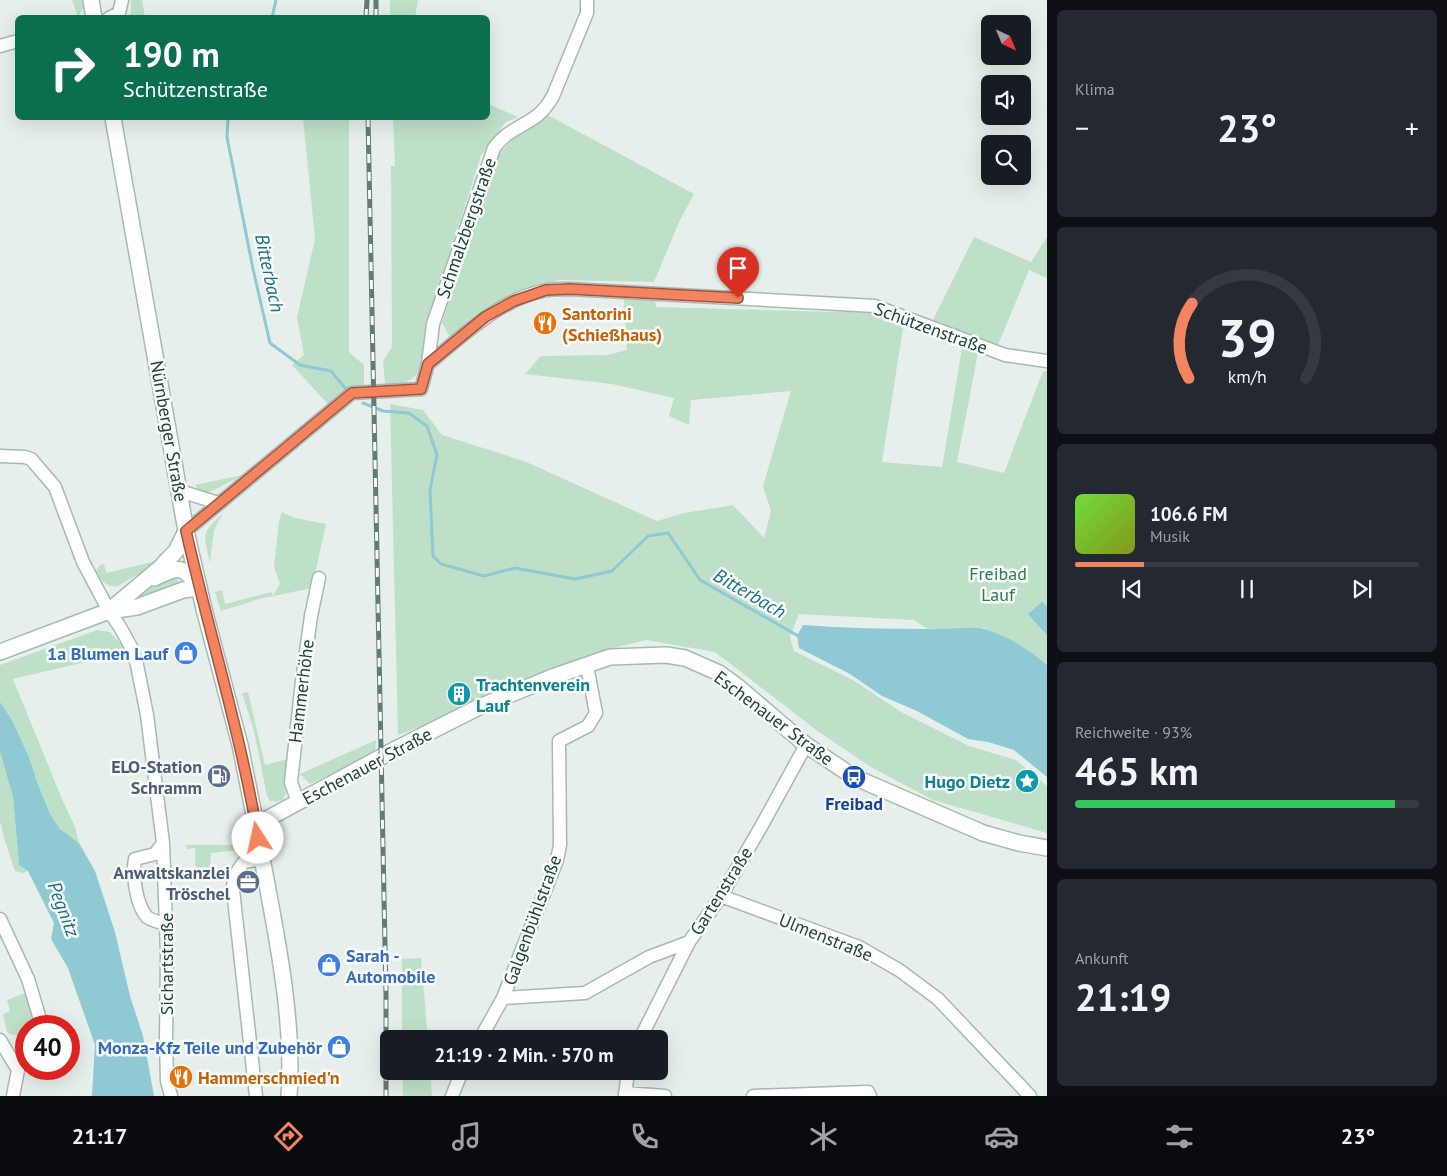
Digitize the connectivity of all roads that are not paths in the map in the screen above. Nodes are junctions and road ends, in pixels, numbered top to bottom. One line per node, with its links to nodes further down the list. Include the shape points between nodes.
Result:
1 (91, 0): 4 (main road)
2 (122, 0): 5 (street, via 119,13)
3 (587, 0): 10 (street, Schmalzbergstraße, via 587,13 553,96 539,114 502,136 494,148 433,324)
4 (94, 15)
5 (115, 15)
6 (15, 42): 7 (street)
7 (0, 46)
8 (113, 120): 12 (main road, Nürnberger Straße)
9 (1047, 361): 10 (street, Schützenstraße, via 1005,355 874,306 570,289 546,290 514,301 485,317)
10 (428, 364): 13 (street, via 421,389 352,393)
11 (0, 456): 18 (street, Sichartstraße, via 31,459 55,486 83,562)
12 (180, 491): 13 (street); 14 (main road, Nürnberger Straße)
13 (218, 503): 14 (street)
14 (186, 531): 16 (main road, via 176,551); 17 (main road, Nürnberger Straße)
15 (319, 578): 22 (street, Hammerhöhe, via 311,616 290,782)
16 (142, 582): 17 (main road, via 180,569 187,572); 18 (main road)
17 (199, 588): 18 (main road); 23 (main road, Nürnberger Straße, via 240,745)
18 (109, 612): 19 (main road); 24 (street, Sichartstraße, via 131,647 142,684)
19 (0, 652)
20 (587, 666): 21 (main road, Eschenauer Straße, via 610,656 685,658 737,686); 22 (main road, Eschenauer Straße, via 477,708); 31 (street, Galgenbühlstraße, via 596,713 588,726 560,741 560,845 557,860)
21 (806, 745): 25 (main road, Eschenauer Straße, via 854,777 926,810 983,834); 27 (street, Gartenstraße)
22 (298, 803): 23 (main road, Eschenauer Straße)
23 (256, 825): 26 (main road, Nürnberger Straße)
24 (163, 843): 29 (street, Sichartstraße); 29 (street, via 155,854 135,859 134,867 141,909 149,918)
25 (1047, 848)
26 (262, 859): 43 (street, via 244,862 233,879); 44 (main road, Nürnberger Straße, via 281,966 288,1033)
27 (721, 896): 30 (street, Gartenstraße); 49 (street, Ulmenstraße, via 859,947 899,970 938,999)
28 (0, 919): 32 (street, via 28,979)
29 (166, 924): 42 (street, Sichartstraße, via 167,1081)
30 (689, 942): 31 (street, via 649,957 585,993); 34 (street, Gartenstraße)
31 (503, 998): 33 (street, Galgenbühlstraße)
32 (39, 1015)
33 (485, 1030)
34 (645, 1030)
35 (0, 1040): 36 (street)
36 (15, 1058)
37 (18, 1080): 41 (street)
38 (458, 1080): 45 (street)
39 (627, 1080): 40 (street)
40 (625, 1094): 46 (street)
41 (13, 1096)
42 (172, 1096)
43 (256, 1096)
44 (289, 1096)
45 (452, 1096)
46 (665, 1096)
47 (753, 1096): 48 (street, via 868,1092)
48 (870, 1096)
49 (1030, 1096)

